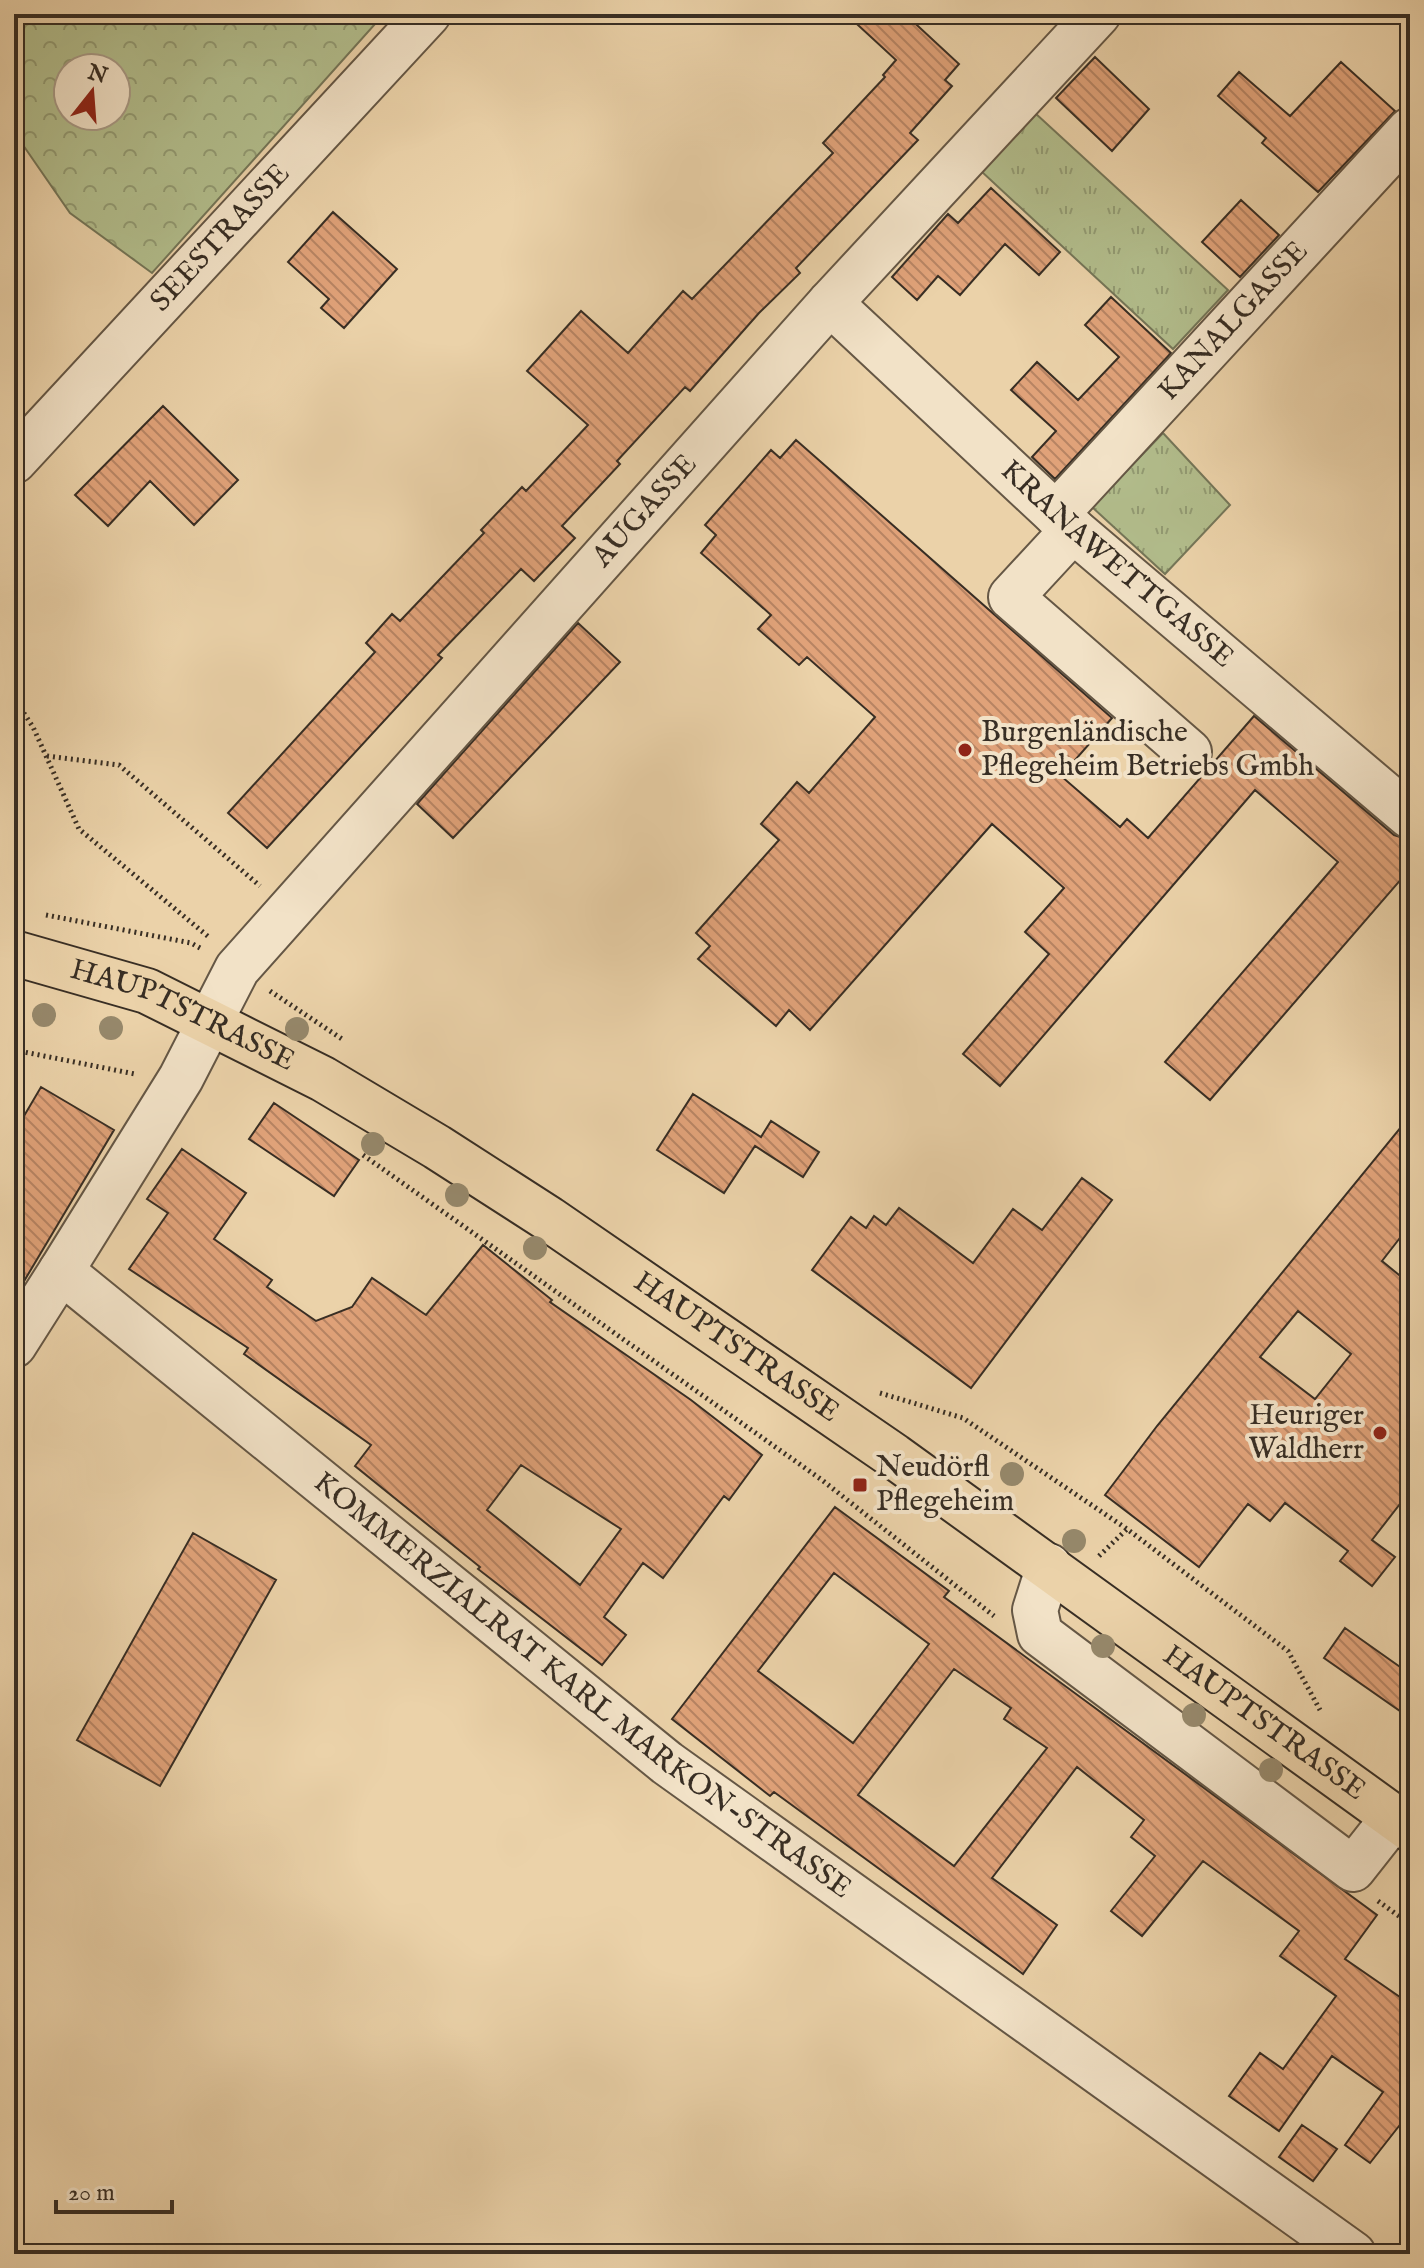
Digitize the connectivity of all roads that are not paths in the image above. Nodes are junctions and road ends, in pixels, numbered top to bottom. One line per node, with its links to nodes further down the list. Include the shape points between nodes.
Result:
1 (428, 14): 5 (street, SEESTRASSE)
2 (1098, 14): 4 (street, AUGASSE)
3 (1410, 130): 6 (street, KANALGASSE)
4 (830, 303): 6 (street, KRANAWETTGASSE); 10 (street, AUGASSE, via 237,969)
5 (14, 461)
6 (1065, 522): 7 (street, KANALGASSE, via 1011,597); 8 (street, KRANAWETTGASSE)
7 (1189, 752)
8 (1410, 816)
9 (14, 953): 10 (main road, HAUPTSTRASSE, via 147,991)
10 (210, 1021): 11 (street, via 181,1078); 13 (main road, HAUPTSTRASSE, via 323,1079 537,1211)
11 (61, 1271): 12 (street); 15 (street, KOMMERZIALRAT KARL MARKON-STRASSE, via 667,1763)
12 (14, 1345)
13 (1049, 1566): 14 (main road, HAUPTSTRASSE); 14 (street, via 1035,1610 1040,1634 1353,1869)
14 (1402, 1823)
15 (1353, 2254)

